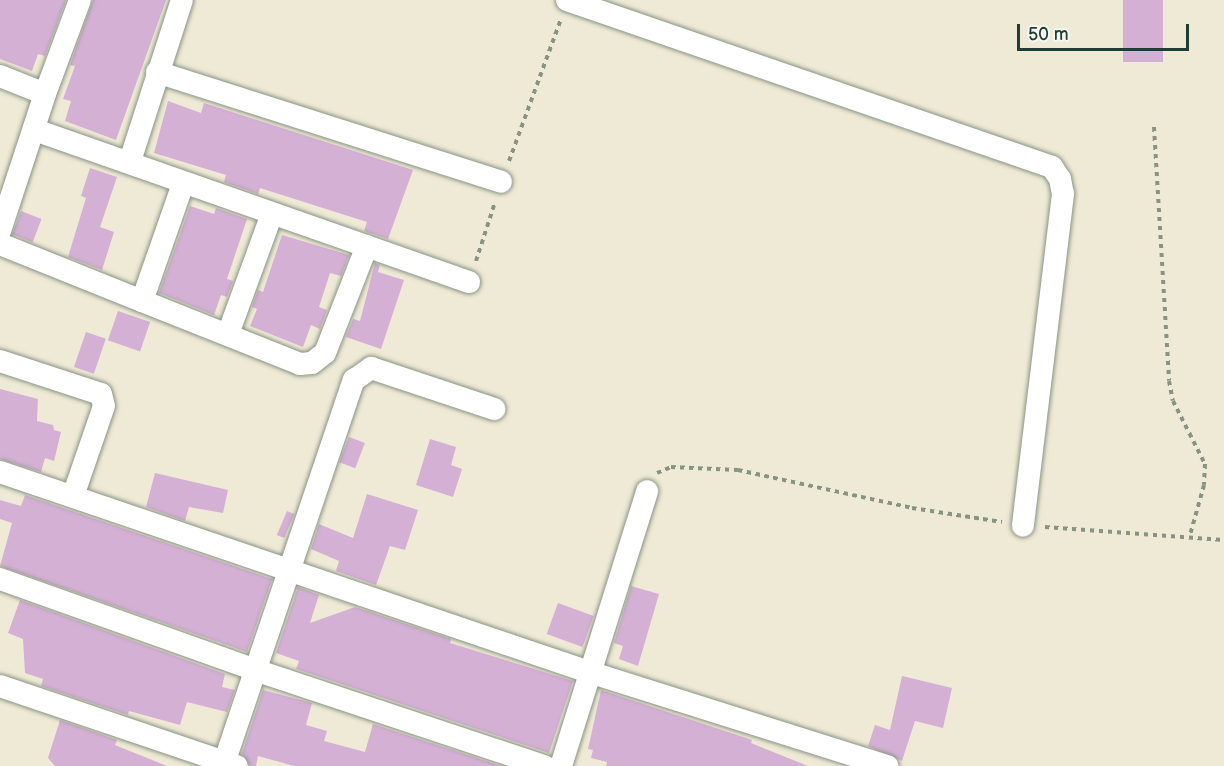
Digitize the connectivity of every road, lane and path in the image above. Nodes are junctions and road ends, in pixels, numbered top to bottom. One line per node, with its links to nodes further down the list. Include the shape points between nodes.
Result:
1 (80, 0): 6 (street)
2 (182, 0): 4 (street)
3 (567, 0): 10 (path); 24 (street, via 1052,167 1063,194)
4 (157, 72): 9 (street); 10 (street)
5 (0, 76): 6 (street)
6 (45, 94): 8 (street)
7 (1154, 127): 25 (path, via 1169,381 1173,401 1205,464 1204,485)
8 (35, 130): 9 (street); 13 (street)
9 (130, 160): 11 (street)
10 (501, 182): 16 (path)
11 (183, 184): 12 (street); 17 (street)
12 (272, 214): 15 (street); 18 (street)
13 (0, 231)
14 (0, 244): 17 (street)
15 (367, 246): 16 (street); 18 (street, via 325,353 318,360 300,364)
16 (469, 282)
17 (142, 301): 18 (street)
18 (228, 334)
19 (0, 361): 22 (street, via 101,394 104,406)
20 (494, 409): 27 (street, via 371,368 361,372 354,380)
21 (0, 472): 22 (street)
22 (73, 496): 27 (street)
23 (643, 500): 24 (path, via 656,473 671,467 690,467 779,477 912,508); 30 (street)
24 (1023, 526): 25 (path)
25 (1190, 535): 26 (path)
26 (1224, 540)
27 (291, 567): 29 (street); 30 (street)
28 (0, 579): 29 (street)
29 (255, 670): 32 (street); 33 (street)
30 (589, 672): 34 (street); 35 (street)
31 (0, 686): 32 (street)
32 (228, 765)
33 (544, 766)
34 (561, 766)
35 (888, 766)

